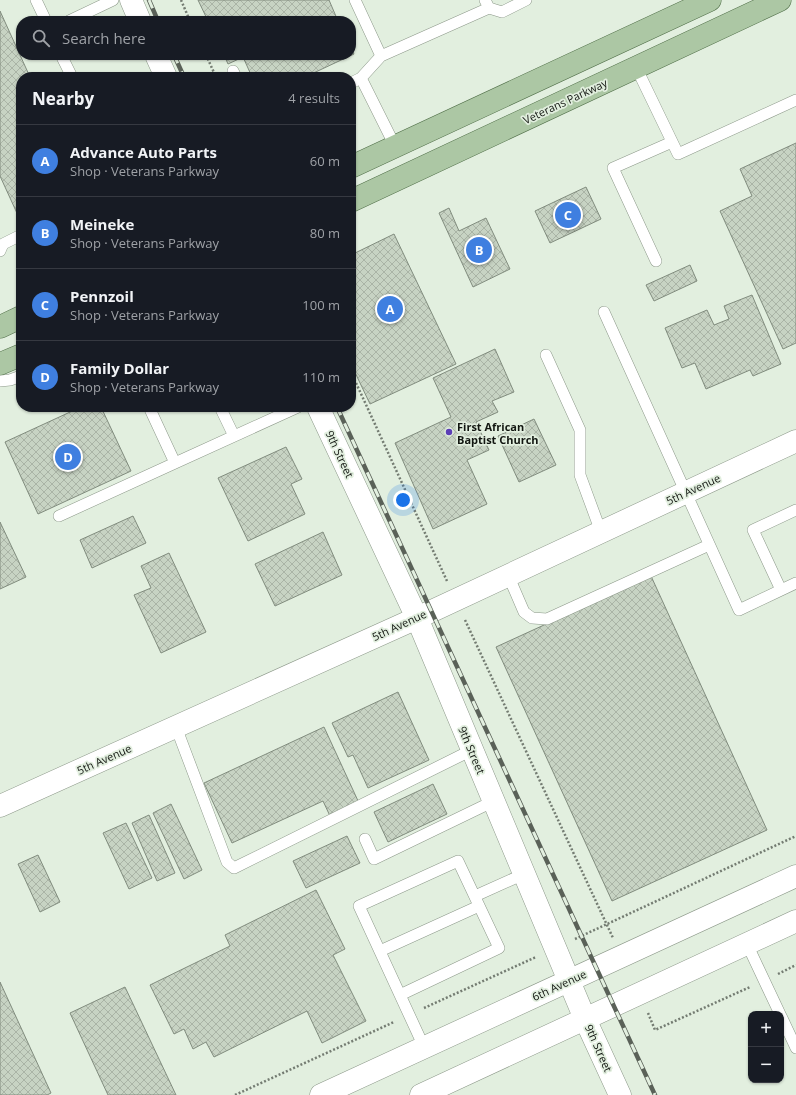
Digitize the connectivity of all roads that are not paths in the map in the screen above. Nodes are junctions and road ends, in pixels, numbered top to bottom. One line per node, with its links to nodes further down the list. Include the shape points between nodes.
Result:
1 (36, 0): 9 (lane)
2 (113, 0): 10 (lane)
3 (131, 0): 11 (street)
4 (355, 0): 12 (lane)
5 (526, 0): 8 (lane, via 502,12)
6 (780, 0): 15 (main road, Veterans Parkway)
7 (697, 3): 21 (main road)
8 (487, 4): 12 (lane)
9 (44, 16)
10 (79, 16)
11 (138, 16)
12 (381, 56): 18 (lane)
13 (64, 60): 16 (lane)
14 (158, 60): 17 (street)
15 (636, 67): 20 (lane); 23 (main road, Veterans Parkway)
16 (70, 72)
17 (164, 72)
18 (356, 81): 21 (lane)
19 (796, 100): 20 (lane, via 678,154)
20 (672, 142): 26 (lane, via 613,168)
21 (395, 146): 22 (main road)
22 (356, 165)
23 (356, 199)
24 (16, 237): 25 (lane)
25 (1, 244)
26 (656, 261)
27 (604, 312): 42 (lane)
28 (16, 319): 29 (main road)
29 (0, 327)
30 (546, 354): 45 (lane, via 580,430 580,475)
31 (16, 357): 32 (main road)
32 (0, 364)
33 (16, 378): 34 (lane)
34 (0, 381)
35 (151, 412): 41 (lane)
36 (222, 412): 39 (lane)
37 (287, 412): 39 (lane)
38 (320, 412): 50 (street, 9th Street)
39 (234, 436): 41 (lane)
40 (796, 441): 42 (street, 5th Avenue)
41 (175, 463): 44 (lane)
42 (685, 493): 45 (street, 5th Avenue); 46 (lane)
43 (796, 510): 49 (lane, via 753,530)
44 (59, 516)
45 (601, 532): 47 (street, 5th Avenue)
46 (709, 545): 47 (lane, via 547,619 532,618 524,612); 49 (lane, via 739,610)
47 (508, 575): 50 (street, 5th Avenue)
48 (796, 583): 49 (lane)
49 (781, 590)
50 (417, 618): 51 (street, 5th Avenue); 52 (street, 9th Street)
51 (176, 727): 52 (lane, via 227,862 234,868); 54 (street, 5th Avenue)
52 (472, 750): 53 (street, 9th Street)
53 (494, 801): 55 (lane, via 374,859); 56 (street, 9th Street)
54 (0, 806)
55 (365, 839)
56 (524, 874): 58 (lane); 62 (street, 9th Street)
57 (796, 876): 62 (street, 6th Avenue)
58 (477, 901): 61 (lane); 61 (lane, via 458,861 360,906); 63 (lane, via 499,948)
59 (796, 921): 60 (street)
60 (747, 944): 64 (lane); 65 (street)
61 (380, 951): 63 (lane)
62 (569, 980): 65 (street, 9th Street); 67 (street, 6th Avenue)
63 (400, 995): 67 (lane)
64 (779, 1011)
65 (585, 1019): 70 (street); 71 (street, 9th Street)
66 (784, 1022): 68 (lane)
67 (424, 1047): 69 (street, 6th Avenue)
68 (796, 1048)
69 (321, 1095)
70 (421, 1095)
71 (620, 1095)

